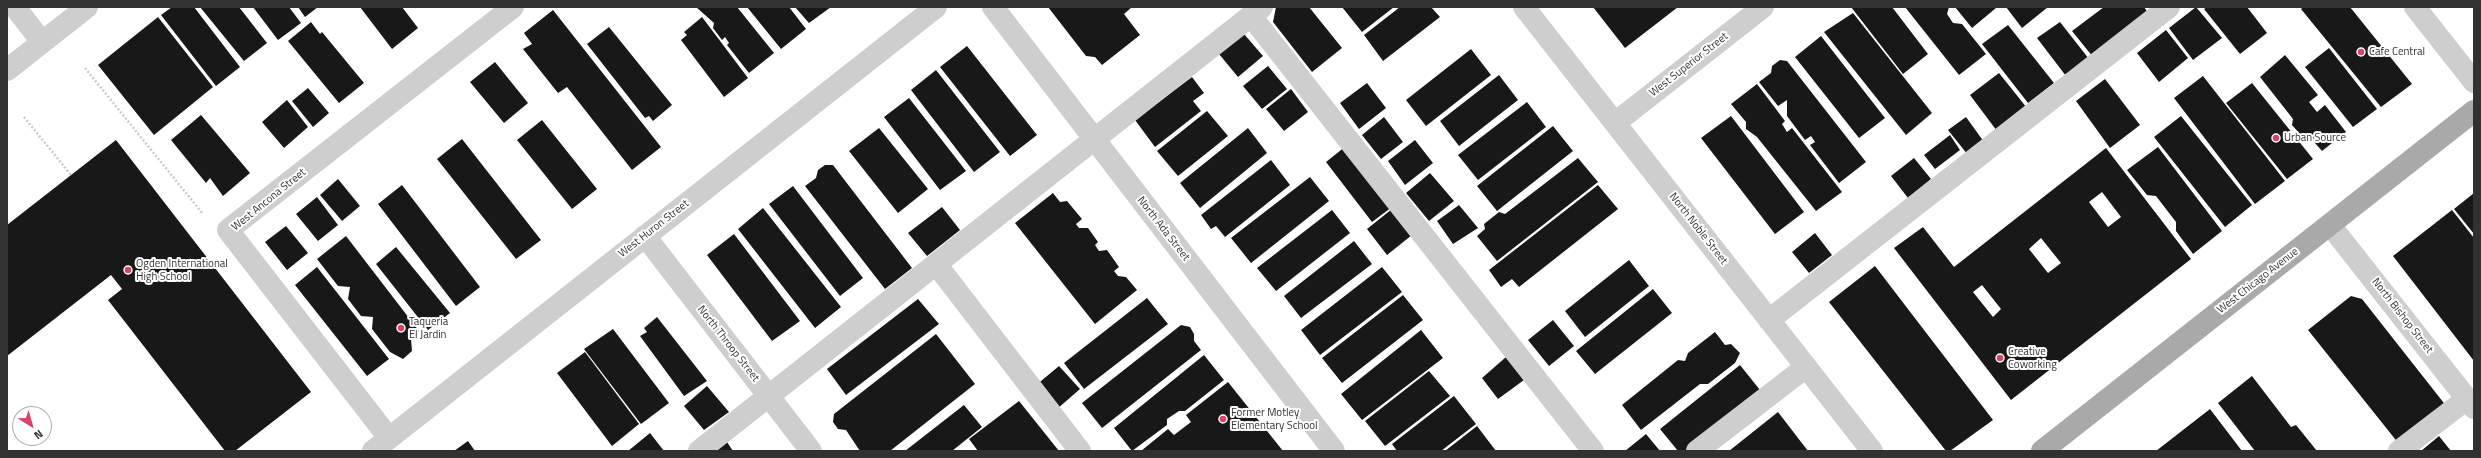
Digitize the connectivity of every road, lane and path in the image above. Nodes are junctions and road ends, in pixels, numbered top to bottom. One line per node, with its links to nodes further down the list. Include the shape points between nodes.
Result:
1 (15, 7): 11 (street)
2 (87, 7): 11 (street)
3 (513, 7): 28 (street, West Ancona Street, via 228,230)
4 (936, 7): 22 (street, West Huron Street)
5 (992, 7): 18 (street, North Ada Street)
6 (1524, 7): 17 (street, North Noble Street)
7 (1763, 7): 17 (street, West Superior Street)
8 (2169, 7): 24 (street)
9 (2415, 7): 14 (street)
10 (1257, 11): 18 (street); 33 (street)
11 (42, 42): 13 (street)
12 (85, 68): 20 (path)
13 (7, 70)
14 (2474, 82)
15 (2474, 111): 21 (main road, West Chicago Avenue)
16 (24, 116): 19 (path)
17 (1615, 123): 24 (street, North Noble Street)
18 (1095, 140): 23 (street); 32 (street, North Ada Street)
19 (71, 175)
20 (204, 215)
21 (2330, 225): 27 (street, North Bishop Street); 36 (main road, West Chicago Avenue)
22 (645, 236): 26 (street, North Throop Street); 28 (street, West Huron Street)
23 (936, 264): 26 (street); 31 (street)
24 (1769, 320): 25 (street, North Noble Street)
25 (1806, 367): 34 (street); 35 (street, North Noble Street)
26 (769, 396): 29 (street); 30 (street, North Throop Street)
27 (2470, 403): 37 (street)
28 (381, 444)
29 (699, 451)
30 (812, 451)
31 (1080, 451)
32 (1334, 451)
33 (1593, 451)
34 (1697, 451)
35 (1872, 451)
36 (2042, 451)
37 (2399, 451)

